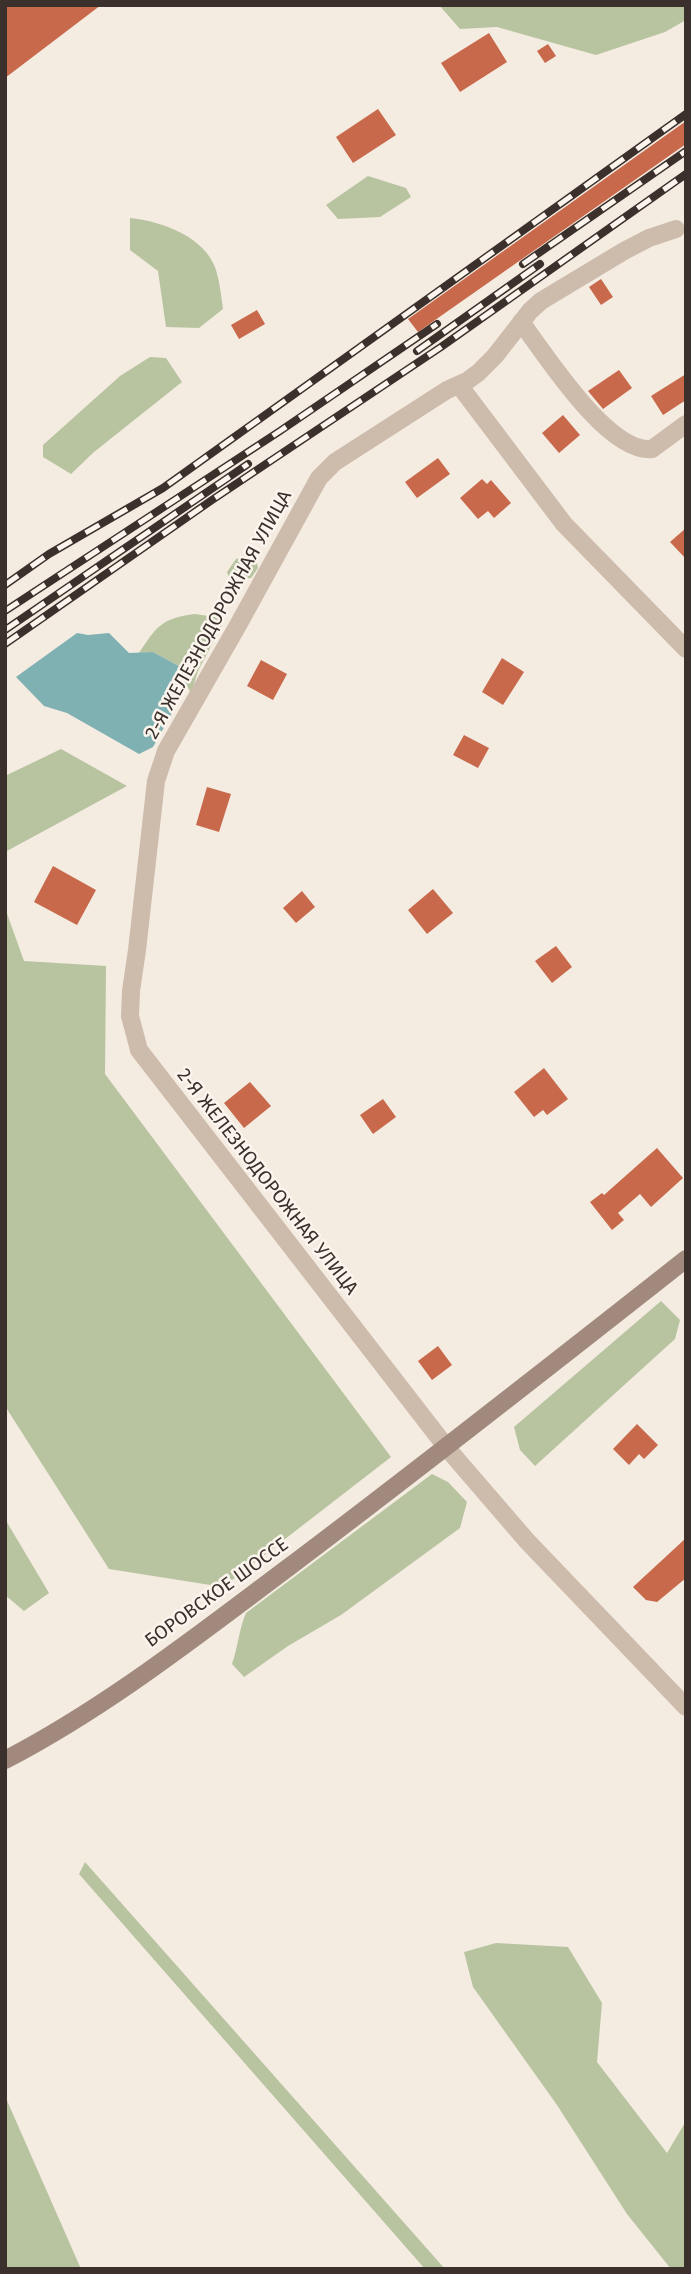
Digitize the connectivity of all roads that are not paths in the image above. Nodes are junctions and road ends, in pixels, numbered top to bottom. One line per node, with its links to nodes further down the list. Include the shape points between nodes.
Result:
1 (676, 229): 2 (street, 2-Я ЖЕЛЕЗНОДОРОЖНАЯ УЛИЦА, via 624,251 541,301)
2 (521, 322): 3 (street, 2-Я ЖЕЛЕЗНОДОРОЖНАЯ УЛИЦА, via 495,356); 4 (street, via 587,410 620,438 652,449)
3 (459, 385): 5 (street, via 564,524); 7 (street, 2-Я ЖЕЛЕЗНОДОРОЖНАЯ УЛИЦА, via 323,472 166,751 156,781 130,1016 139,1050)
4 (686, 424)
5 (686, 649)
6 (686, 1259): 7 (main road, БОРОВСКОЕ ШОССЕ)
7 (447, 1448): 8 (street, 2-Я ЖЕЛЕЗНОДОРОЖНАЯ УЛИЦА, via 528,1542); 9 (main road, БОРОВСКОЕ ШОССЕ, via 187,1643 62,1728)
8 (686, 1707)
9 (5, 1760)

